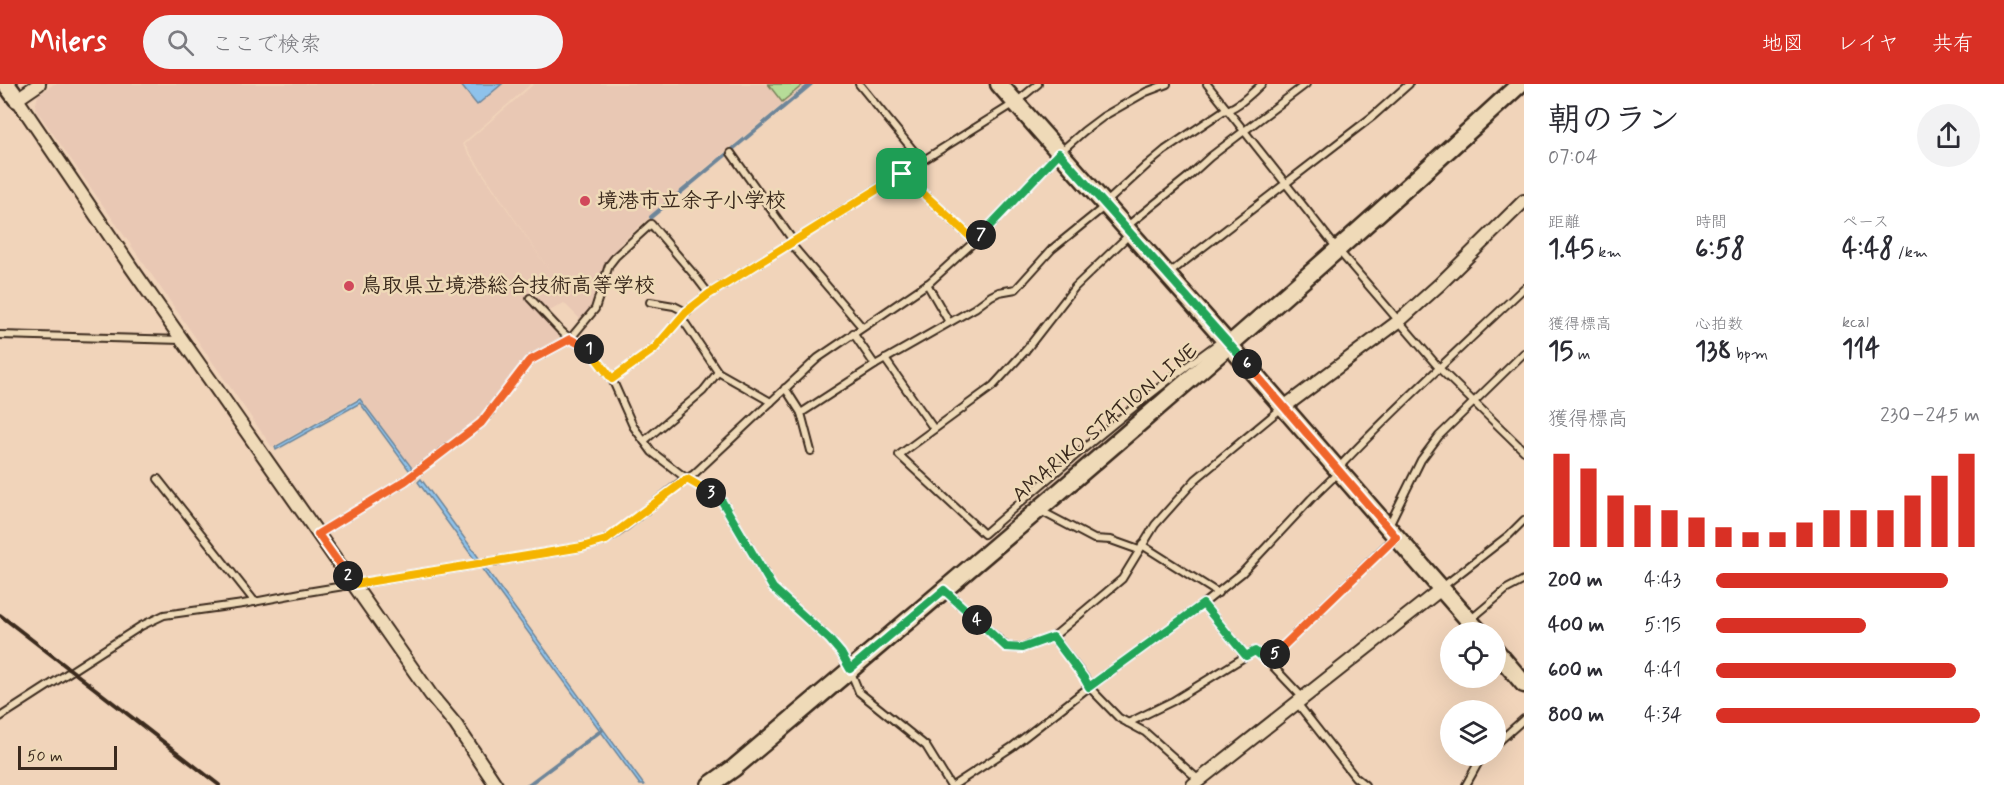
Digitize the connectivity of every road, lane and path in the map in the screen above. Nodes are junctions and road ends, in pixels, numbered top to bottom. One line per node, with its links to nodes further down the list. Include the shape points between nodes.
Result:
1 (6, 84): 12 (main road)
2 (39, 84): 12 (street)
3 (859, 84): 18 (lane)
4 (999, 84): 13 (main road)
5 (1038, 84): 13 (lane)
6 (1167, 84): 17 (lane, via 1104,116)
7 (1207, 84): 14 (lane)
8 (1262, 84): 14 (lane)
9 (1306, 84): 15 (lane)
10 (1409, 84): 20 (lane)
11 (1520, 84): 26 (main road, AMARIKO STATION LINE)
12 (18, 99): 40 (street)
13 (1015, 103): 17 (main road); 18 (lane)
14 (1227, 110): 15 (lane); 22 (lane, via 1165,150)
15 (1244, 131): 20 (lane); 23 (lane)
16 (731, 153): 25 (lane)
17 (1059, 153): 22 (main road); 24 (lane)
18 (922, 160): 19 (lane)
19 (902, 174): 24 (lane); 25 (lane)
20 (1285, 184): 26 (lane); 27 (lane)
21 (1524, 201): 34 (street)
22 (1104, 205): 23 (main road); 35 (lane, via 1049,252 1020,286 995,293)
23 (1128, 231): 27 (main road); 53 (lane, via 993,386)
24 (975, 241): 28 (lane)
25 (793, 243): 30 (lane); 36 (lane)
26 (1339, 251): 34 (lane); 41 (main road, AMARIKO STATION LINE)
27 (1167, 275): 41 (main road)
28 (927, 284): 35 (lane); 36 (lane)
29 (1524, 288): 45 (lane)
30 (709, 294): 33 (lane); 39 (lane, via 651,224 616,256 595,309)
31 (530, 298): 39 (lane)
32 (650, 302): 33 (lane, via 674,306)
33 (683, 314): 46 (lane); 47 (lane, via 654,349)
34 (1399, 321): 45 (lane); 51 (street)
35 (949, 322): 43 (lane)
36 (862, 327): 37 (lane)
37 (853, 333): 44 (lane); 48 (lane)
38 (0, 335): 40 (lane)
39 (570, 339): 47 (lane, via 590,350); 63 (lane, via 529,361 481,423 405,481)
40 (182, 340): 63 (street)
41 (1227, 342): 51 (main road); 53 (lane, via 1193,361 984,534 899,455); 60 (main road, AMARIKO STATION LINE)
42 (1524, 353): 50 (lane)
43 (885, 359): 44 (lane); 53 (lane)
44 (875, 364): 52 (lane)
45 (1440, 369): 50 (lane); 57 (lane, via 1393,410)
46 (718, 372): 49 (lane); 54 (lane, via 703,391)
47 (612, 379): 54 (lane)
48 (785, 388): 49 (lane); 52 (lane)
49 (771, 402): 59 (lane)
50 (1474, 402): 56 (lane); 62 (lane, via 1421,460)
51 (1284, 407): 57 (main road); 64 (lane, via 1196,479 1169,507)
52 (801, 413): 55 (lane)
53 (934, 429)
54 (644, 441): 59 (lane)
55 (811, 451)
56 (1524, 451)
57 (1340, 471): 62 (main road); 69 (lane)
58 (158, 479): 70 (lane)
59 (687, 479): 66 (lane, via 606,540); 78 (lane, via 720,498 773,588 829,639)
60 (1038, 510): 64 (lane, via 1094,539); 68 (main road, AMARIKO STATION LINE)
61 (1524, 520): 67 (lane)
62 (1392, 532): 67 (main road); 76 (lane)
63 (318, 534): 66 (street)
64 (1141, 548): 69 (lane); 74 (lane, via 1122,579)
65 (1524, 580): 73 (lane, via 1507,589)
66 (355, 584): 70 (lane); 88 (street)
67 (1441, 589): 72 (main road); 81 (street)
68 (944, 590): 74 (lane, via 1006,647 1022,648); 78 (main road, AMARIKO STATION LINE)
69 (1218, 593): 71 (lane)
70 (255, 602): 82 (lane, via 164,615)
71 (1203, 604): 75 (lane); 80 (lane)
72 (1471, 622)
73 (1479, 622)
74 (1053, 637): 80 (lane)
75 (1246, 656): 76 (lane, via 1255,651); 84 (lane, via 1173,701)
76 (1268, 662): 81 (lane)
77 (1506, 663): 79 (main road)
78 (850, 669): 89 (main road, AMARIKO STATION LINE); 90 (lane, via 859,692 926,746)
79 (1524, 684)
80 (1089, 687): 84 (lane); 90 (lane, via 1012,747)
81 (1300, 700): 87 (street); 91 (lane, via 1354,777)
82 (0, 717)
83 (1524, 719): 85 (lane)
84 (1128, 723): 87 (lane, via 1145,732)
85 (1506, 735)
86 (1476, 766): 92 (lane)
87 (1196, 783)
88 (496, 785)
89 (710, 785)
90 (952, 785)
91 (1365, 785)
92 (1466, 785)

